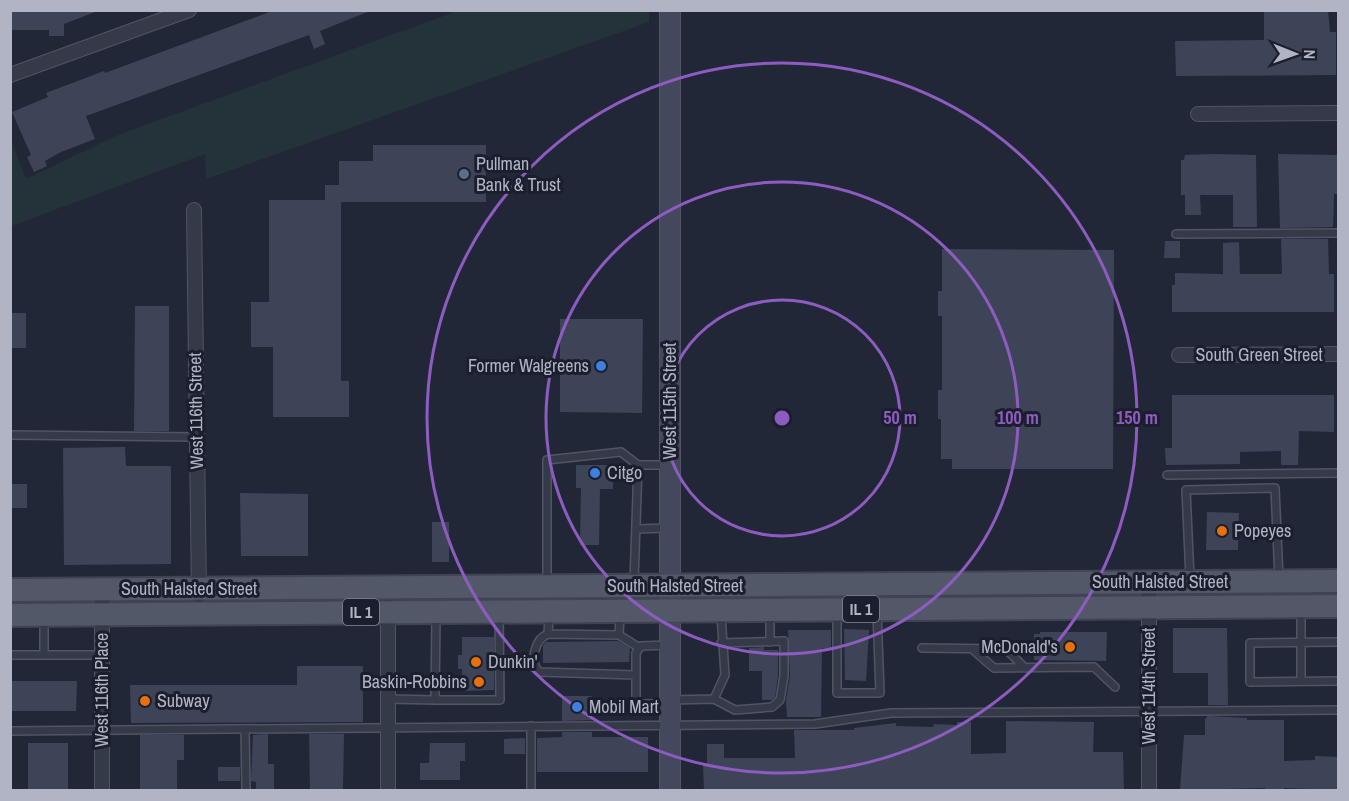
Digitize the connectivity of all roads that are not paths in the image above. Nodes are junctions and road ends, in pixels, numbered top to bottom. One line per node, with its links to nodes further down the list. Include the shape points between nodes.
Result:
1 (189, 10): 3 (street)
2 (670, 10): 14 (street, West 115th Street)
3 (10, 75)
4 (1338, 113): 5 (street)
5 (1198, 114)
6 (194, 210): 12 (street, West 116th Street)
7 (1338, 233): 8 (lane)
8 (1176, 234)
9 (1338, 354): 10 (street, South Green Street)
10 (1179, 355)
11 (10, 435): 12 (lane)
12 (196, 437): 27 (street, West 116th Street)
13 (638, 465): 14 (lane); 18 (lane); 24 (lane, via 621,452 547,460)
14 (670, 465): 17 (street, West 115th Street)
15 (1338, 473): 16 (lane)
16 (1167, 475)
17 (670, 528): 18 (lane); 23 (street, West 115th Street)
18 (637, 529): 25 (lane)
19 (1338, 581): 22 (main road, South Halsted Street / IL 1)
20 (1149, 582): 21 (main road, South Halsted Street / IL 1); 23 (main road, South Halsted Street / IL 1); 32 (street, West 114th Street)
21 (1190, 582): 22 (main road, South Halsted Street / IL 1); 22 (lane, via 1186,490 1275,488)
22 (1279, 582)
23 (670, 585): 25 (main road, South Halsted Street / IL 1); 39 (street, West 115th Street)
24 (547, 586): 25 (main road, South Halsted Street / IL 1); 26 (main road, South Halsted Street / IL 1)
25 (634, 586)
26 (388, 587): 27 (main road, South Halsted Street / IL 1); 41 (street)
27 (199, 588): 28 (main road, South Halsted Street / IL 1); 43 (street, West 116th Street)
28 (102, 589): 29 (main road, South Halsted Street / IL 1); 45 (street, West 116th Place)
29 (10, 590)
30 (1301, 606): 31 (main road, South Halsted Street / IL 1); 32 (main road, South Halsted Street / IL 1); 50 (lane)
31 (1338, 606)
32 (1149, 607): 35 (main road, South Halsted Street / IL 1); 70 (street, West 114th Street)
33 (770, 609): 34 (main road, South Halsted Street / IL 1); 40 (main road, South Halsted Street / IL 1); 49 (lane)
34 (837, 609): 35 (main road, South Halsted Street / IL 1); 35 (lane, via 837,693 880,693)
35 (877, 609)
36 (499, 610): 37 (main road, South Halsted Street / IL 1); 42 (main road, South Halsted Street / IL 1); 67 (lane, via 500,700)
37 (549, 610): 38 (main road, South Halsted Street / IL 1); 47 (lane)
38 (620, 610): 39 (main road, South Halsted Street / IL 1); 48 (lane)
39 (670, 610): 40 (main road, South Halsted Street / IL 1); 53 (street, West 115th Street)
40 (721, 610): 52 (lane)
41 (388, 611): 42 (main road, South Halsted Street / IL 1); 43 (main road, South Halsted Street / IL 1); 65 (street)
42 (436, 611): 67 (lane)
43 (200, 613): 45 (main road, South Halsted Street / IL 1)
44 (45, 614): 45 (main road, South Halsted Street / IL 1); 46 (main road, South Halsted Street / IL 1); 57 (lane)
45 (102, 614): 59 (street, West 116th Place)
46 (10, 615)
47 (548, 634): 48 (lane); 61 (lane, via 536,645 534,665 539,672)
48 (620, 635): 54 (lane)
49 (770, 642): 52 (lane); 66 (lane, via 784,641 780,700 772,707 735,710)
50 (1301, 642): 51 (lane); 62 (lane); 62 (lane, via 1250,643 1250,682)
51 (1338, 642)
52 (721, 643): 66 (lane, via 724,675)
53 (670, 645): 54 (lane); 68 (street, West 115th Street)
54 (638, 648): 61 (lane)
55 (922, 648): 56 (lane)
56 (972, 649): 60 (lane, via 994,668); 60 (lane, via 1001,649)
57 (44, 655): 58 (lane); 59 (lane)
58 (12, 656)
59 (102, 656): 75 (street, West 116th Place)
60 (1025, 668): 64 (lane, via 1094,667)
61 (636, 675): 68 (lane, via 635,698 639,704)
62 (1301, 681): 63 (lane)
63 (1338, 681)
64 (1115, 687)
65 (388, 699): 67 (lane); 73 (street)
66 (714, 699): 68 (lane)
67 (435, 700)
68 (670, 702): 71 (street, West 115th Street)
69 (1338, 710): 70 (lane)
70 (1149, 711): 71 (lane, via 891,713 814,724); 82 (street, West 114th Street)
71 (670, 725): 72 (lane); 81 (street, West 115th Street)
72 (531, 726): 73 (lane); 80 (lane)
73 (388, 728): 74 (lane); 79 (street)
74 (245, 729): 75 (lane); 78 (lane)
75 (102, 730): 76 (lane); 77 (street, West 116th Place)
76 (10, 731)
77 (102, 790)
78 (246, 790)
79 (388, 790)
80 (531, 790)
81 (670, 790)
82 (1149, 790)

